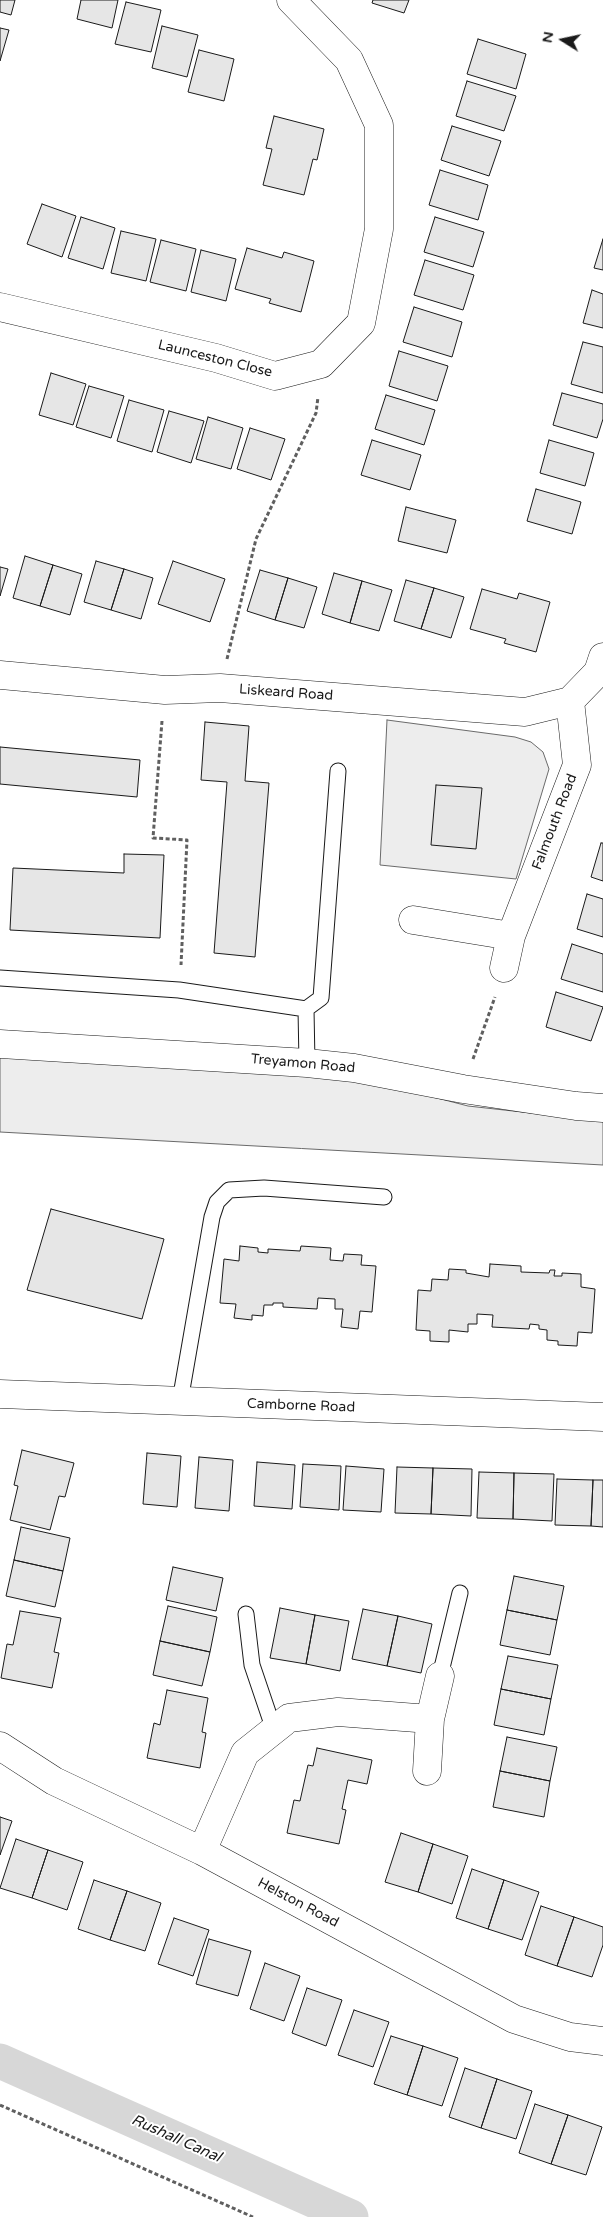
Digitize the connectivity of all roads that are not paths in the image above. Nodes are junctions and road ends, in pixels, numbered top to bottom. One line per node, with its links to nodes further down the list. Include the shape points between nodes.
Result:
1 (291, 0): 2 (street, Launceston Close, via 349,60 379,125 379,229 362,323 321,364 275,376 216,358)
2 (0, 307)
3 (603, 657): 5 (street, via 598,672)
4 (0, 675): 5 (street, Liskeard Road, via 165,690 220,688 525,712)
5 (570, 701): 8 (street, Falmouth Road, via 577,765)
6 (338, 771): 11 (lane, via 322,998)
7 (413, 920): 8 (street)
8 (511, 936): 9 (street, Falmouth Road)
9 (504, 968)
10 (0, 978): 11 (lane, via 179,990)
11 (306, 1009): 13 (lane)
12 (0, 1044): 13 (street, Treyamon Road)
13 (307, 1062): 14 (street, Treyamon Road, via 463,1089)
14 (603, 1108)
15 (384, 1197): 17 (lane, via 250,1189 229,1190 217,1202)
16 (0, 1394): 17 (street, Camborne Road)
17 (180, 1401): 18 (street, Camborne Road)
18 (603, 1418)
19 (460, 1593): 21 (lane)
20 (246, 1614): 23 (lane, via 252,1665)
21 (440, 1676): 22 (street)
22 (430, 1719): 23 (street, via 338,1712 289,1718); 25 (street)
23 (274, 1730): 26 (street, via 245,1753)
24 (0, 1746): 26 (street, Helston Road, via 54,1781)
25 (427, 1771)
26 (202, 1851): 27 (street, Helston Road, via 514,2019 570,2037)
27 (603, 2041)

